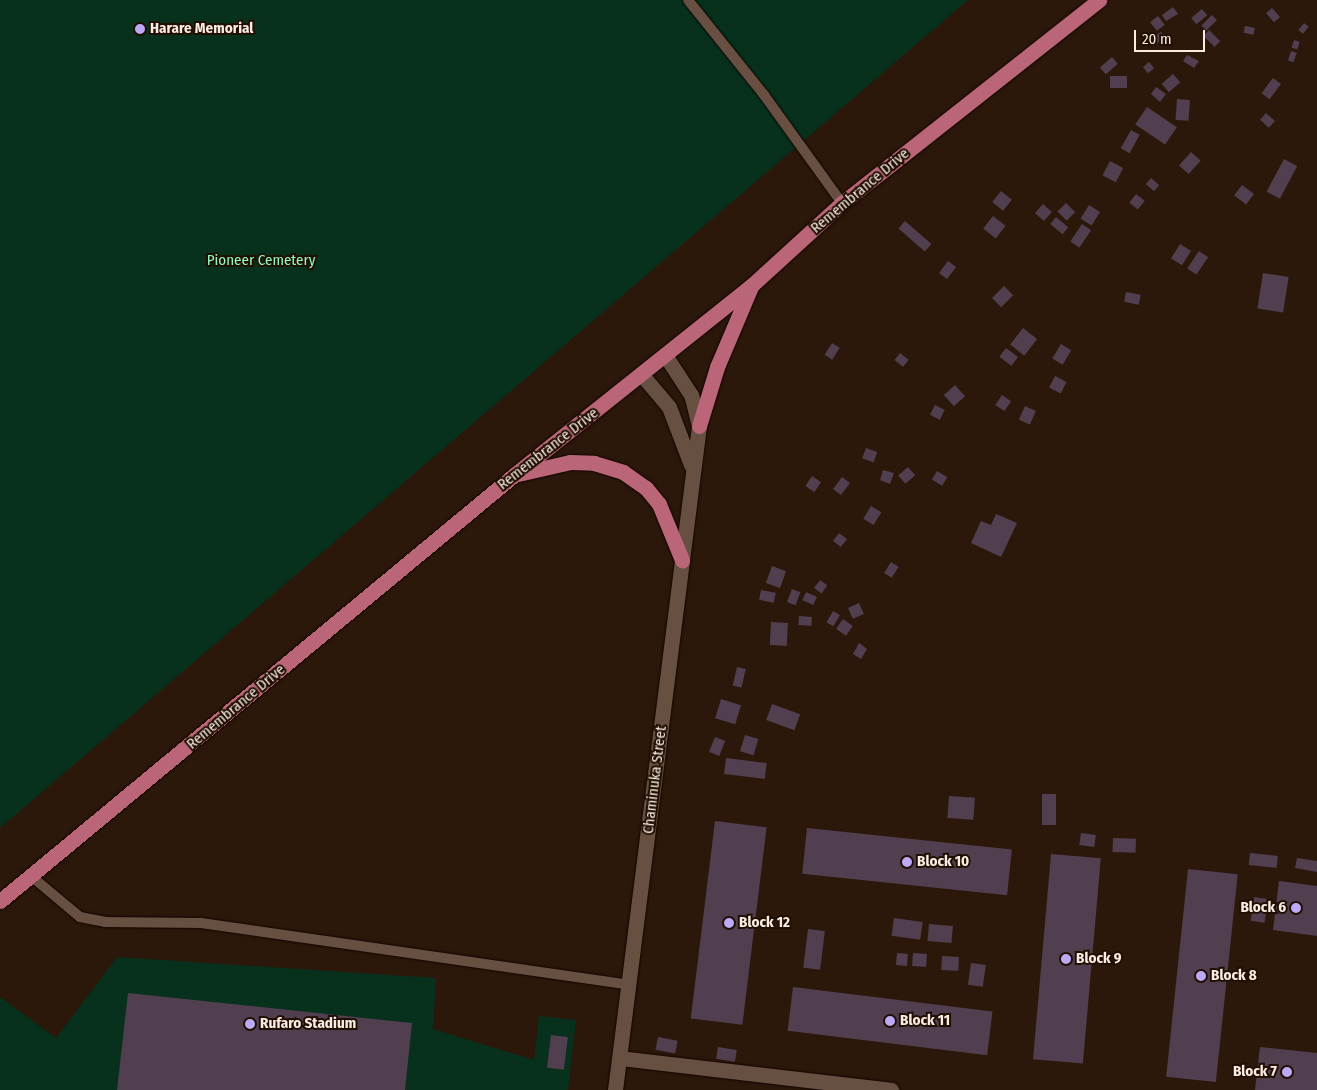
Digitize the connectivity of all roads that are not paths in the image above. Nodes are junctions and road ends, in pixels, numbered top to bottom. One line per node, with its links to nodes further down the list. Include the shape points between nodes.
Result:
1 (688, 0): 3 (lane, via 764,95)
2 (1099, 0): 3 (main road, Remembrance Drive)
3 (842, 203): 4 (main road, Remembrance Drive)
4 (751, 286): 5 (main road, Remembrance Drive); 7 (main road, via 717,367)
5 (665, 354): 6 (main road, Remembrance Drive); 7 (street, via 691,395)
6 (642, 375): 8 (street, via 669,407); 9 (main road, Remembrance Drive)
7 (699, 426): 8 (street, Chaminuka Street)
8 (692, 469): 10 (street, Chaminuka Street)
9 (514, 475): 10 (main road, via 570,462 594,463 623,472 646,488 658,504); 11 (main road, Remembrance Drive)
10 (682, 560): 13 (street, Chaminuka Street)
11 (31, 876): 12 (main road, Remembrance Drive); 13 (lane, via 80,917 105,922 201,923)
12 (0, 901)
13 (629, 985): 14 (street, Chaminuka Street)
14 (620, 1058): 15 (street, Chaminuka Street); 16 (street)
15 (615, 1090)
16 (891, 1090)

